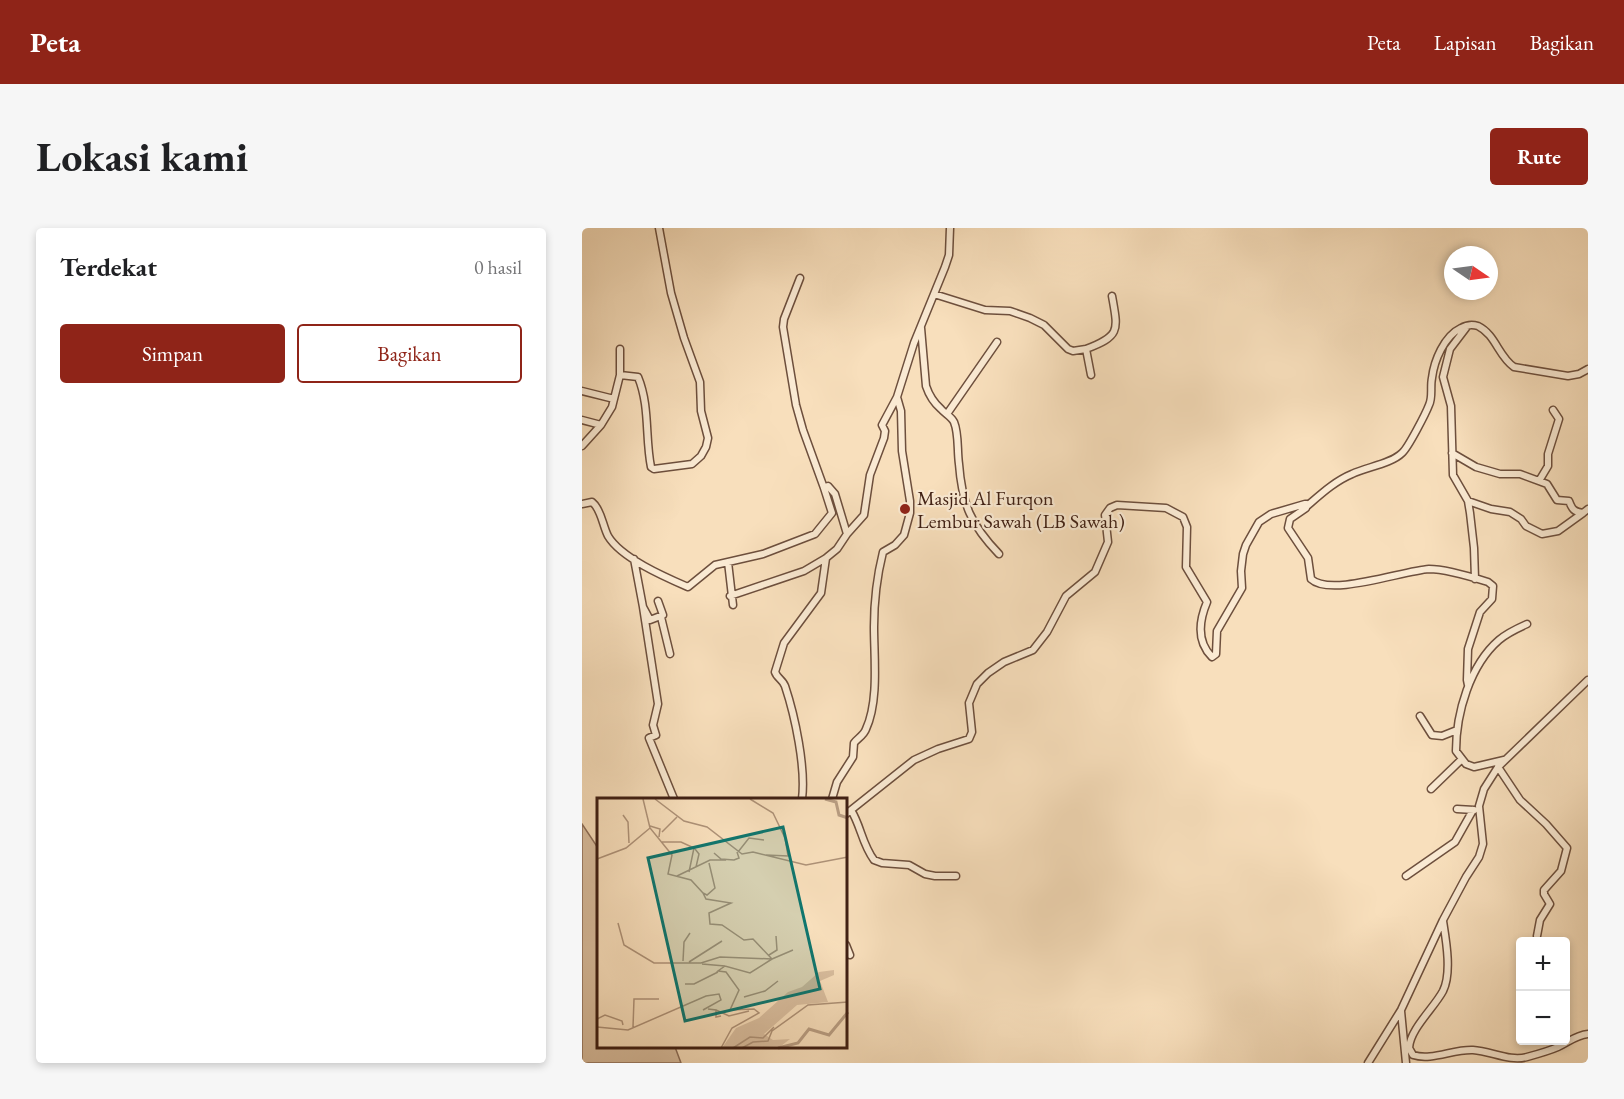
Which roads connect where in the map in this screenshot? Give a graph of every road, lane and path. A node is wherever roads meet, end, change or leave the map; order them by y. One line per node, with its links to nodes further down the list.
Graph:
1 (659, 228): 12 (street)
2 (950, 228): 4 (street)
3 (800, 278): 24 (street)
4 (934, 294): 7 (street); 10 (street)
5 (1112, 296): 10 (street)
6 (1468, 325): 11 (street); 22 (street); 27 (street)
7 (921, 328): 15 (street); 18 (street)
8 (997, 342): 18 (street)
9 (620, 349): 12 (street)
10 (1086, 349): 13 (street)
11 (1588, 369)
12 (620, 375): 16 (street)
13 (1091, 375)
14 (582, 391): 16 (street)
15 (897, 397): 29 (street); 52 (street)
16 (614, 399): 20 (street)
17 (1553, 410): 23 (street)
18 (947, 414): 30 (street)
19 (582, 420): 20 (street)
20 (601, 425): 21 (street)
21 (582, 446)
22 (1452, 453): 23 (street); 25 (street)
23 (1539, 481): 28 (street)
24 (824, 488): 29 (street); 33 (street)
25 (1468, 501): 28 (street); 34 (street)
26 (582, 504): 32 (street)
27 (1307, 506): 34 (street); 55 (street)
28 (1585, 511)
29 (847, 534): 31 (street)
30 (999, 554)
31 (826, 558): 35 (street); 51 (street)
32 (634, 559): 33 (street); 38 (street)
33 (728, 562): 35 (street)
34 (1475, 579): 43 (street)
35 (730, 596): 37 (street)
36 (658, 601): 39 (street)
37 (733, 605)
38 (643, 607): 39 (street); 50 (street)
39 (661, 616): 41 (street)
40 (1527, 624): 43 (street)
41 (670, 654)
42 (1588, 680): 47 (street)
43 (1468, 685): 45 (street)
44 (1420, 716): 45 (street)
45 (1457, 730): 46 (street)
46 (1462, 759): 47 (street); 49 (street)
47 (1507, 759): 48 (street)
48 (1498, 767): 53 (street); 59 (street)
49 (1431, 789)
50 (674, 798)
51 (802, 798)
52 (832, 798)
53 (1476, 808): 54 (street); 57 (street); 58 (street)
54 (1457, 809)
55 (849, 812): 56 (street)
56 (956, 876)
57 (1406, 876)
58 (1443, 920): 62 (street); 63 (street)
59 (1537, 936)
60 (848, 950): 61 (street)
61 (850, 955)
62 (1401, 1010): 64 (street); 65 (street)
63 (1588, 1034)
64 (1368, 1063)
65 (1406, 1063)

